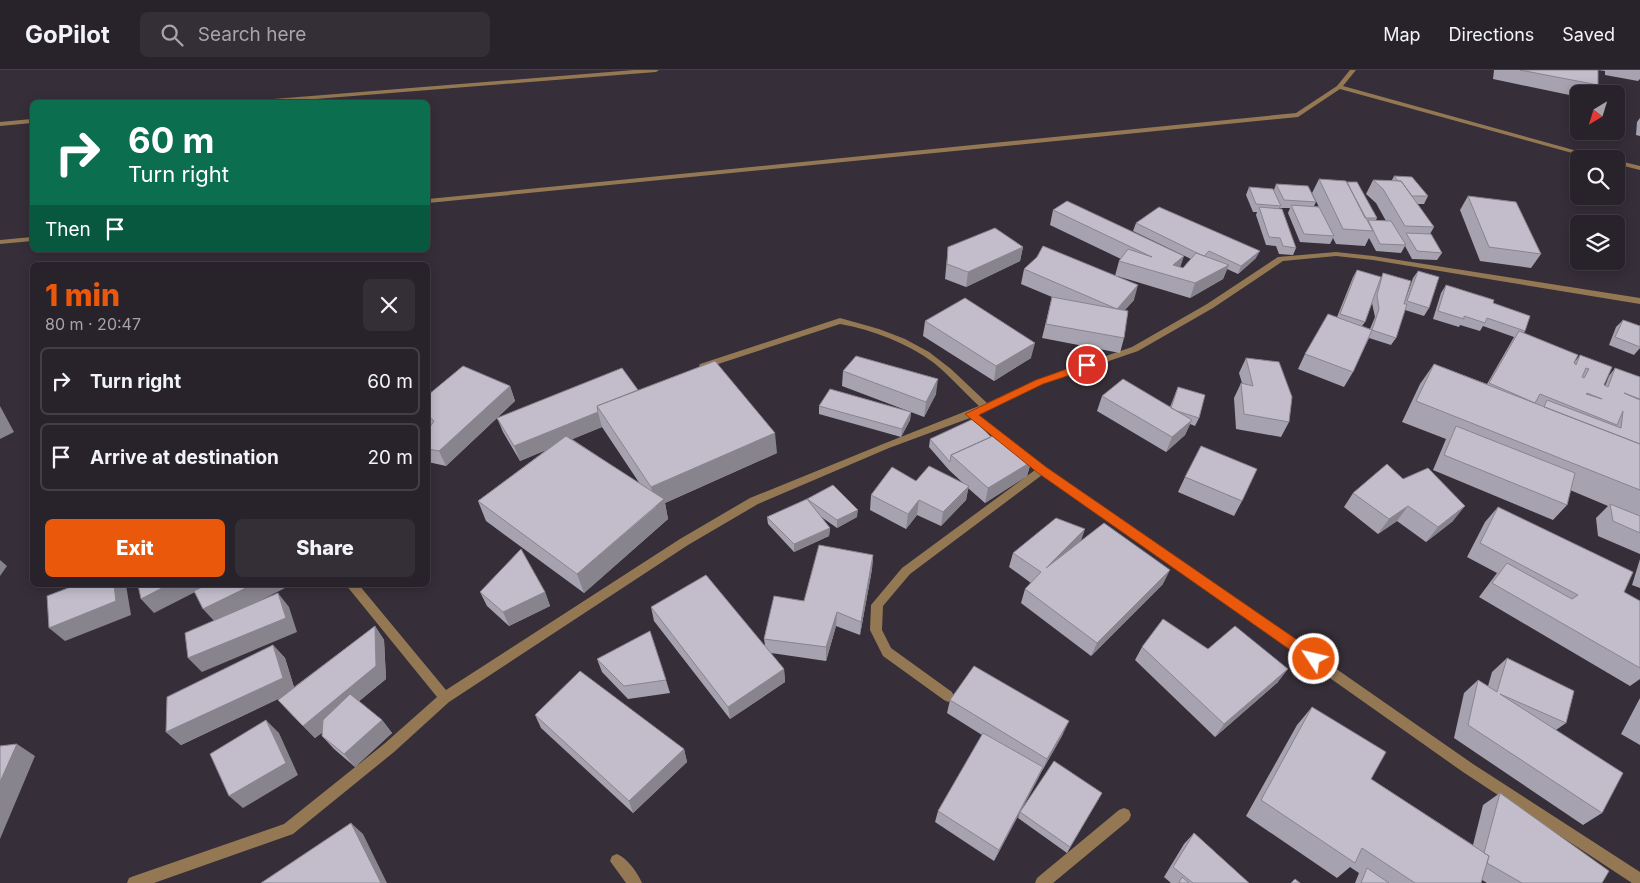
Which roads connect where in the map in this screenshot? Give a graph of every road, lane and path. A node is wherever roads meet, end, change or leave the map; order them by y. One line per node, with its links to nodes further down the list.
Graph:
1 (656, 70): 4 (street)
2 (1353, 70): 3 (street)
3 (1339, 88): 7 (street); 10 (street)
4 (333, 100)
5 (30, 121): 6 (street)
6 (0, 124)
7 (1570, 150)
8 (1625, 164): 9 (street)
9 (1640, 168)
10 (430, 201)
11 (30, 239): 12 (street)
12 (0, 242)
13 (1640, 302): 15 (street)
14 (690, 371): 15 (street)
15 (986, 407): 16 (street)
16 (971, 414): 17 (street); 20 (street)
17 (1042, 470): 19 (street); 23 (street)
18 (354, 587): 20 (street)
19 (948, 696)
20 (445, 698): 24 (street)
21 (1124, 815): 26 (street)
22 (617, 861): 25 (street)
23 (1640, 880)
24 (134, 883)
25 (635, 883)
26 (1042, 883)

